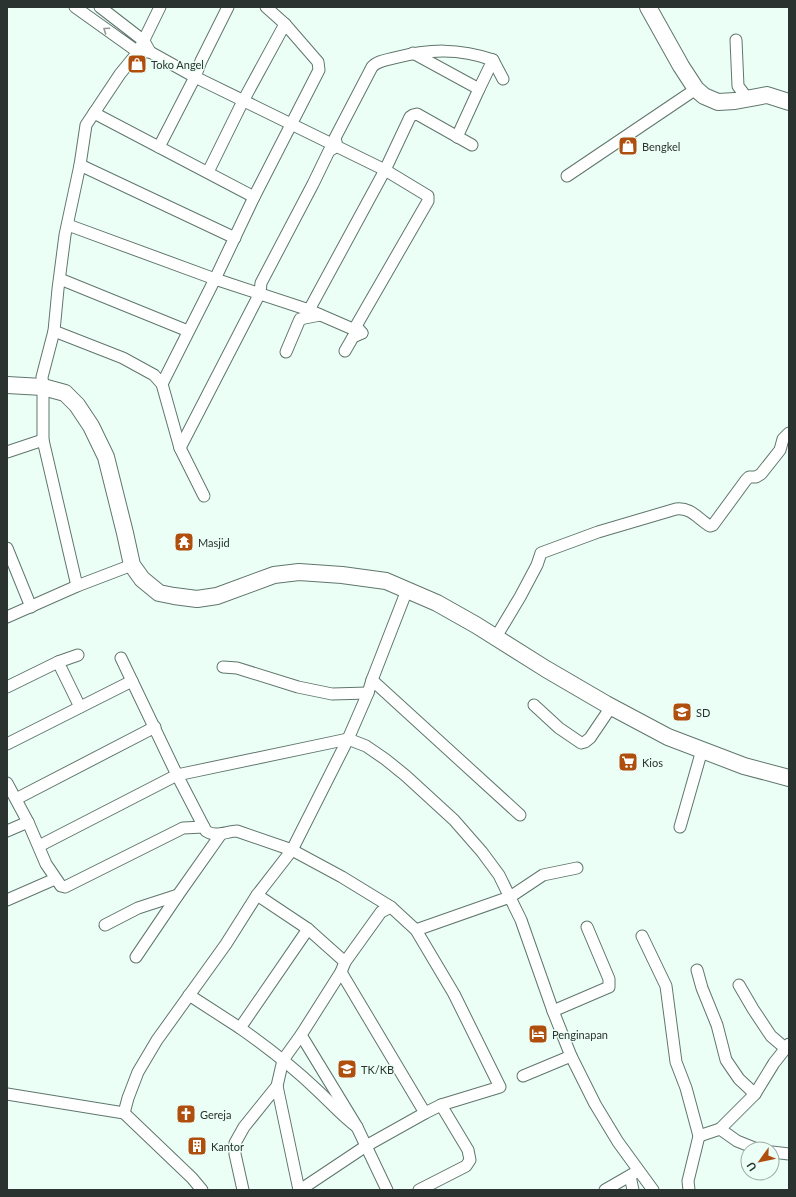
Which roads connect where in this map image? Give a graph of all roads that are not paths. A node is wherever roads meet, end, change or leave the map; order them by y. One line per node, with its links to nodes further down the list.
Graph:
1 (75, 7): 7 (street)
2 (100, 7): 10 (street)
3 (160, 7): 10 (street)
4 (228, 7): 15 (street)
5 (266, 7): 8 (street)
6 (648, 7): 18 (street)
7 (91, 12): 11 (street, one-way to 7)
8 (285, 24): 20 (street); 23 (street)
9 (736, 40): 19 (street)
10 (144, 41): 11 (street); 12 (street)
11 (138, 52): 12 (street); 22 (street)
12 (150, 52): 15 (street)
13 (413, 53): 14 (street); 17 (street); 26 (street)
14 (493, 60): 16 (street); 17 (street)
15 (195, 77): 20 (street); 27 (street)
16 (502, 79)
17 (479, 89): 24 (street)
18 (696, 89): 19 (street); 31 (street)
19 (747, 98): 21 (street)
20 (243, 101): 23 (street); 30 (street)
21 (789, 102)
22 (94, 112): 27 (street); 28 (street)
23 (292, 124): 26 (street); 32 (street)
24 (458, 137): 25 (street); 29 (street)
25 (472, 145)
26 (338, 146): 29 (street); 37 (street)
27 (159, 147): 30 (street)
28 (80, 164): 33 (street); 34 (street)
29 (385, 170): 38 (street); 42 (street)
30 (208, 172): 32 (street)
31 (567, 176)
32 (254, 197): 34 (street)
33 (68, 225): 35 (street); 36 (street)
34 (235, 238): 36 (street)
35 (60, 279): 40 (street); 41 (street)
36 (215, 279): 37 (street); 40 (street)
37 (260, 293): 38 (street); 50 (street)
38 (309, 310): 39 (street)
39 (320, 315): 42 (street); 44 (street)
40 (188, 330): 45 (street)
41 (54, 331): 45 (street); 47 (street)
42 (362, 333): 43 (street)
43 (345, 351)
44 (286, 352)
45 (162, 384): 50 (street)
46 (7, 385): 47 (street)
47 (43, 387): 49 (street); 54 (street)
48 (789, 433): 59 (street)
49 (43, 440): 51 (street); 55 (street)
50 (180, 448): 52 (street)
51 (7, 452)
52 (204, 496)
53 (7, 548): 57 (street)
54 (132, 565): 55 (street); 56 (street)
55 (77, 586): 57 (street)
56 (407, 590): 59 (street); 64 (street)
57 (31, 607): 58 (street)
58 (7, 617)
59 (496, 637): 70 (street)
60 (78, 655): 62 (street)
61 (121, 658): 65 (street)
62 (58, 662): 66 (street); 69 (street)
63 (223, 667): 67 (street)
64 (372, 680): 67 (street); 79 (street)
65 (132, 681): 69 (street); 71 (street)
66 (7, 687)
67 (368, 693): 72 (street)
68 (534, 705): 70 (street)
69 (80, 707): 73 (street)
70 (611, 707): 74 (street)
71 (155, 727): 75 (street); 78 (street)
72 (348, 739): 75 (street); 86 (street); 91 (street)
73 (7, 744)
74 (702, 750): 76 (street); 82 (street)
75 (177, 775): 81 (street); 85 (street)
76 (789, 778)
77 (7, 783): 78 (street)
78 (16, 799): 80 (street)
79 (520, 815)
80 (28, 822): 83 (street); 85 (street)
81 (204, 827): 84 (street); 88 (street)
82 (680, 827)
83 (7, 832)
84 (221, 834): 86 (street); 89 (street)
85 (39, 846): 88 (street)
86 (292, 850): 90 (street); 93 (street)
87 (577, 868): 91 (street)
88 (55, 879): 92 (street)
89 (178, 895): 94 (street); 99 (street)
90 (257, 895): 96 (street); 103 (street)
91 (510, 897): 97 (street); 104 (street)
92 (7, 900)
93 (392, 907): 97 (street); 100 (street)
94 (105, 925)
95 (586, 926): 104 (street)
96 (308, 929): 100 (street); 105 (street)
97 (416, 930): 114 (street)
98 (642, 936): 119 (street)
99 (136, 957)
100 (343, 967): 106 (street); 116 (street)
101 (697, 970): 113 (street)
102 (739, 985): 107 (street)
103 (189, 995): 105 (street); 115 (street)
104 (553, 1011): 108 (street)
105 (240, 1028): 109 (street)
106 (302, 1035): 109 (street); 117 (street)
107 (787, 1046): 113 (street)
108 (571, 1056): 110 (street); 122 (street)
109 (283, 1060): 111 (street); 117 (street)
110 (523, 1076)
111 (277, 1086): 124 (street); 125 (street)
112 (7, 1094): 115 (street)
113 (755, 1094): 118 (street)
114 (442, 1105): 116 (street); 127 (street)
115 (124, 1113): 123 (street)
116 (425, 1113): 121 (street)
117 (357, 1127): 121 (street)
118 (720, 1128): 119 (street); 120 (street)
119 (699, 1136): 131 (street)
120 (740, 1142)
121 (366, 1146): 125 (street); 126 (street)
122 (634, 1173): 128 (street); 129 (street); 130 (street)
123 (202, 1190)
124 (243, 1190)
125 (300, 1190)
126 (387, 1190)
127 (419, 1190)
128 (605, 1190)
129 (632, 1190)
130 (653, 1190)
131 (689, 1190)

